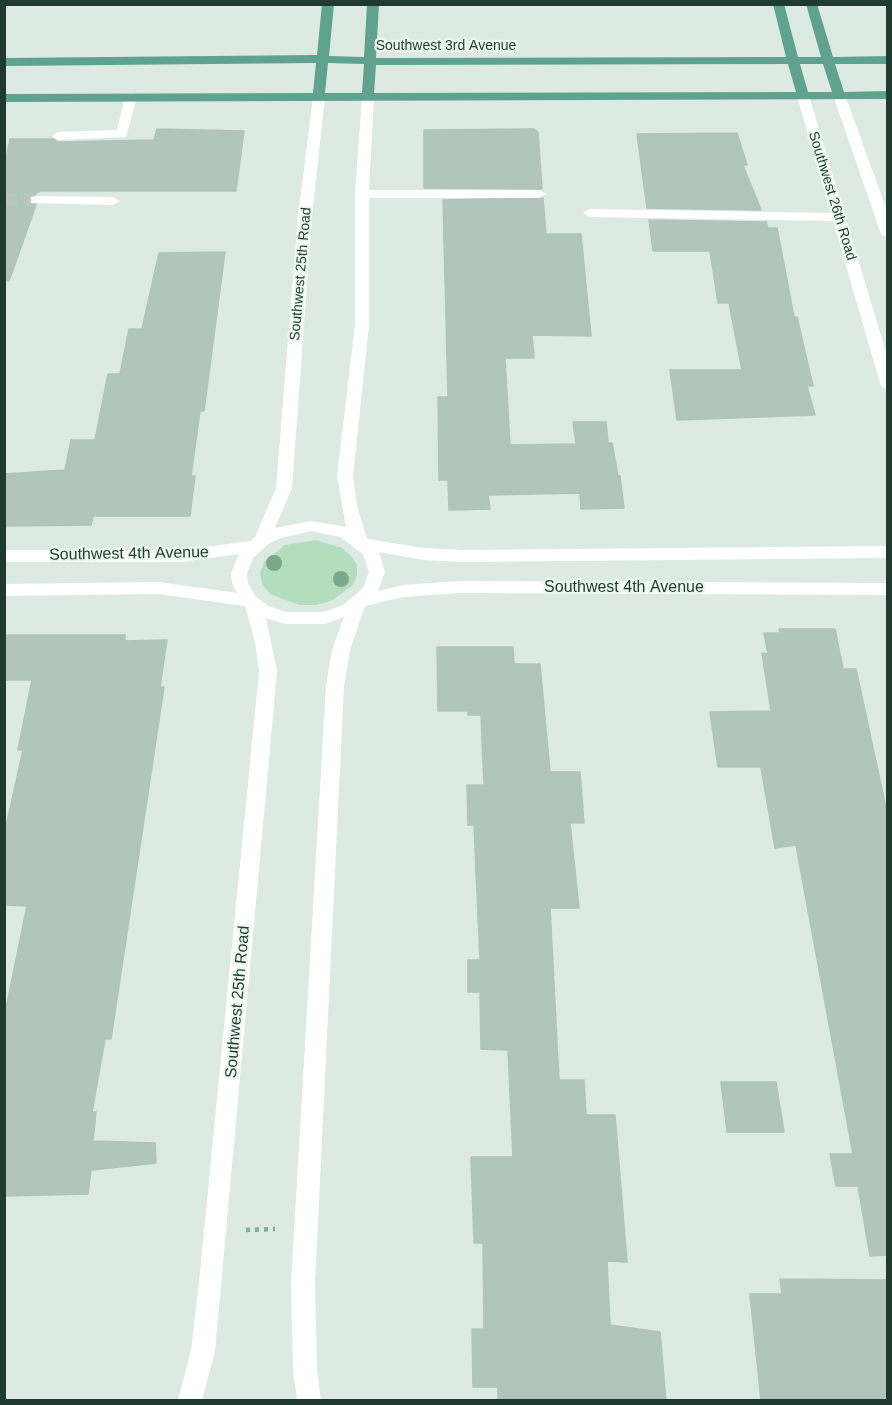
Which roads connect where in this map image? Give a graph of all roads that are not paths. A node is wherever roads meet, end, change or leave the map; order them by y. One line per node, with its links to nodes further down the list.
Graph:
1 (328, 4): 5 (main road, Southwest 25th Road)
2 (374, 4): 9 (main road)
3 (778, 4): 6 (main road, Southwest 26th Road)
4 (811, 4): 7 (main road)
5 (322, 60): 9 (main road, Southwest 3rd Avenue); 10 (main road, Southwest 3rd Avenue); 14 (main road, Southwest 25th Road)
6 (794, 60): 7 (main road, Southwest 3rd Avenue); 9 (main road, Southwest 3rd Avenue); 13 (main road, Southwest 26th Road)
7 (830, 60): 8 (main road, Southwest 3rd Avenue); 11 (main road)
8 (888, 60)
9 (370, 61): 15 (main road)
10 (4, 62)
11 (839, 95): 12 (main road); 13 (main road); 20 (street)
12 (888, 95)
13 (803, 96): 15 (main road); 26 (street, Southwest 26th Road)
14 (319, 97): 15 (main road); 17 (main road); 31 (street, Southwest 25th Road)
15 (368, 97): 21 (street)
16 (4, 98): 17 (main road)
17 (130, 98): 18 (street)
18 (58, 136)
19 (888, 183): 20 (street)
20 (870, 184): 27 (street)
21 (363, 194): 22 (street); 30 (street)
22 (539, 194)
23 (36, 200): 24 (street)
24 (113, 201)
25 (590, 213): 26 (street)
26 (838, 217): 29 (street, Southwest 26th Road)
27 (885, 220): 28 (street)
28 (888, 234)
29 (888, 386)
30 (361, 542): 31 (street); 32 (street, Southwest 4th Avenue); 37 (street)
31 (258, 543): 33 (street, Southwest 4th Avenue); 36 (street)
32 (888, 552)
33 (4, 556)
34 (888, 589): 37 (street, Southwest 4th Avenue)
35 (4, 590): 36 (street, Southwest 4th Avenue)
36 (252, 602): 37 (street); 38 (street, Southwest 25th Road)
37 (360, 602): 39 (street)
38 (190, 1401)
39 (309, 1401)

